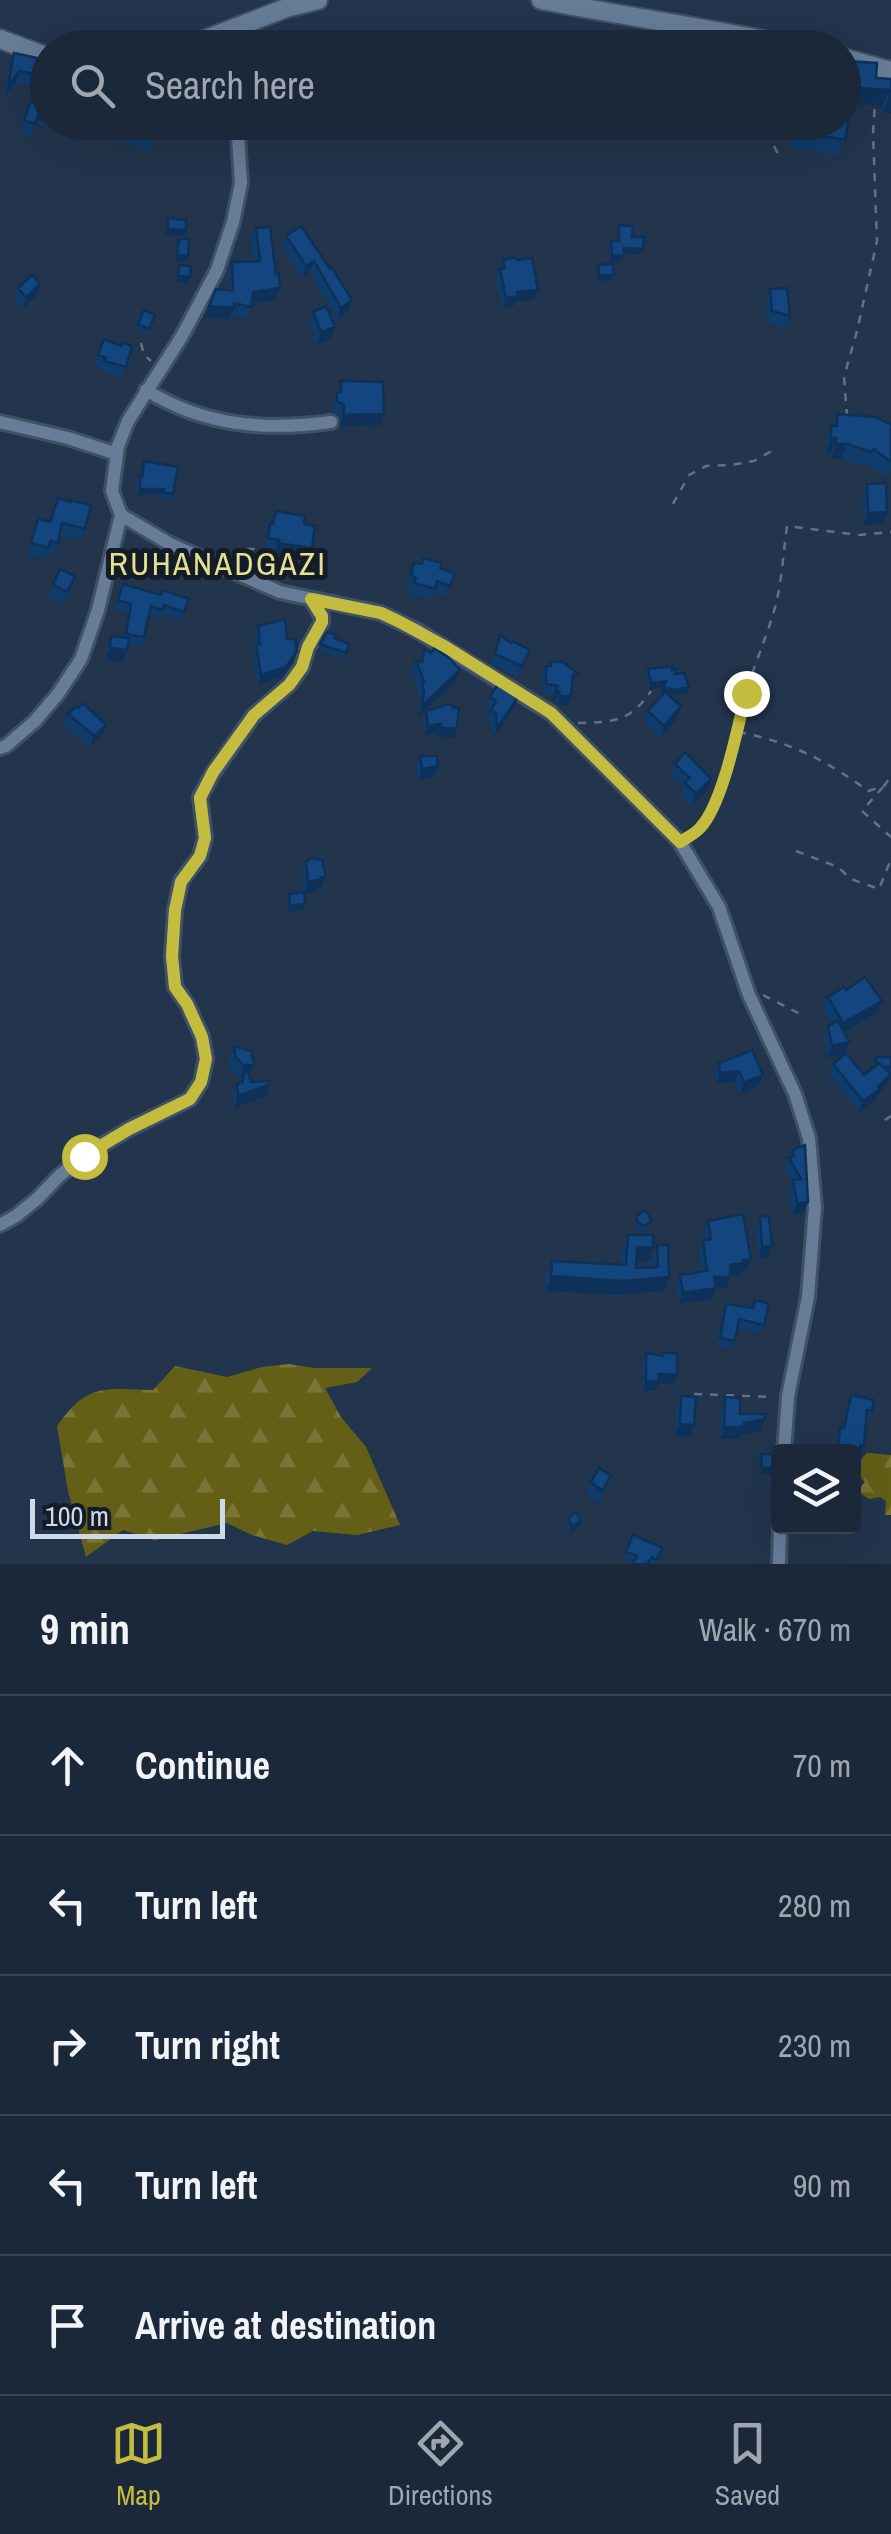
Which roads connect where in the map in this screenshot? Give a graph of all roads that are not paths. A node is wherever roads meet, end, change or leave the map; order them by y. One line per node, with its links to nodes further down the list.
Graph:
1 (318, 0): 3 (street)
2 (541, 0): 4 (street)
3 (241, 30)
4 (711, 30)
5 (0, 39): 6 (street)
6 (30, 50)
7 (861, 63): 8 (street)
8 (891, 71)
9 (238, 140): 10 (street)
10 (146, 390): 12 (street); 13 (street)
11 (0, 422): 13 (street)
12 (332, 422)
13 (117, 454): 14 (street)
14 (121, 515): 15 (street); 16 (street)
15 (311, 599): 17 (street); 18 (street)
16 (0, 748)
17 (0, 1225)
18 (785, 1444)
19 (780, 1534): 20 (street)
20 (779, 1564)

